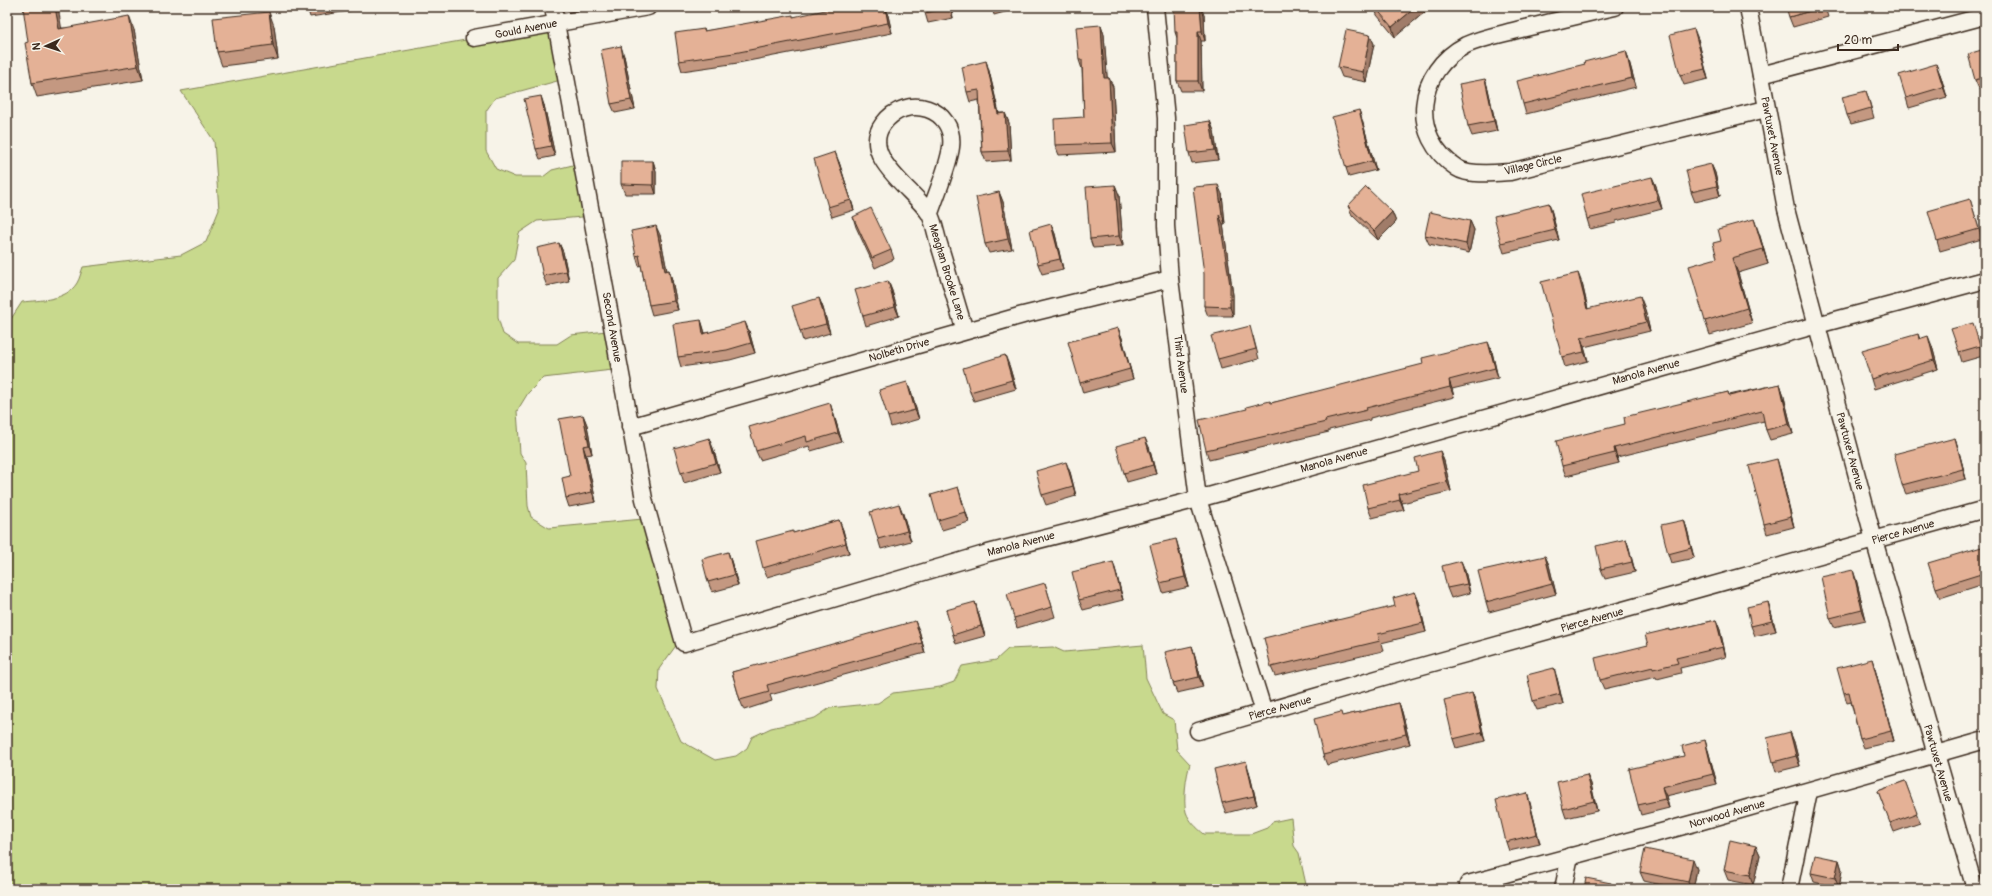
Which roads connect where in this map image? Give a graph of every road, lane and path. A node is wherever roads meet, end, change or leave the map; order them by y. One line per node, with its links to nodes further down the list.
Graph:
1 (553, 7): 7 (street, Second Avenue)
2 (648, 7): 7 (street, Gould Avenue)
3 (1155, 7): 12 (street, Third Avenue)
4 (1615, 7): 10 (street, Village Circle)
5 (1748, 7): 9 (street, Pawtuxet Avenue)
6 (1985, 16): 9 (street)
7 (556, 23): 8 (street, Gould Avenue); 16 (street, Second Avenue)
8 (474, 38)
9 (1760, 75): 10 (street, Pawtuxet Avenue)
10 (1766, 109): 14 (street, Pawtuxet Avenue)
11 (930, 214): 11 (street, Meaghan Brooke Lane); 15 (street, Meaghan Brooke Lane)
12 (1170, 279): 15 (street, Nolbeth Drive); 17 (street, Third Avenue)
13 (1985, 280): 14 (street, Manola Avenue)
14 (1816, 325): 17 (street, Manola Avenue); 19 (street, Pawtuxet Avenue)
15 (965, 331): 16 (street, Nolbeth Drive)
16 (630, 427): 20 (street, Second Avenue)
17 (1198, 499): 20 (street, Manola Avenue); 21 (street, Third Avenue)
18 (1985, 509): 19 (street, Pierce Avenue)
19 (1874, 540): 21 (street, Pierce Avenue); 24 (street, Pawtuxet Avenue)
20 (684, 643)
21 (1264, 712): 22 (street, Pierce Avenue)
22 (1198, 731)
23 (1985, 740): 24 (street, Norwood Avenue)
24 (1935, 754): 25 (street, Norwood Avenue); 30 (street, Pawtuxet Avenue)
25 (1809, 791): 26 (street, Norwood Avenue); 29 (street)
26 (1570, 856): 27 (street, Norwood Avenue); 28 (street)
27 (1468, 884)
28 (1563, 889)
29 (1789, 889)
30 (1975, 889)

